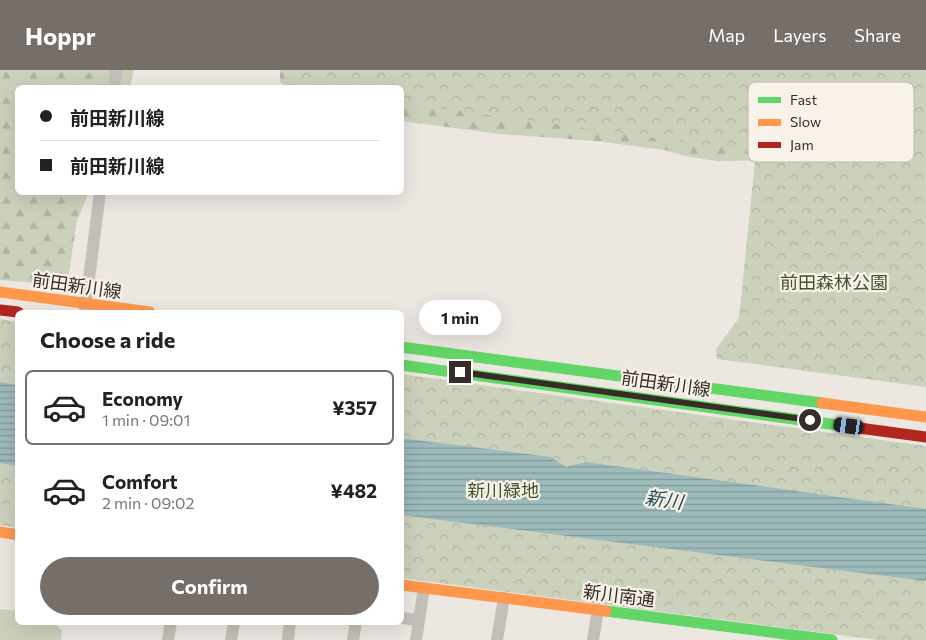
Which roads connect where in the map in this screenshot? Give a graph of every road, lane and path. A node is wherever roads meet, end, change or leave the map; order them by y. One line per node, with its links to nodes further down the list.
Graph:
1 (116, 70): 2 (street)
2 (114, 85)
3 (100, 195): 5 (street)
4 (0, 292): 5 (main road, 前田新川線)
5 (85, 308): 7 (main road, 前田新川線)
6 (0, 310): 8 (main road)
7 (118, 310)
8 (15, 312)
9 (404, 347): 11 (main road, 前田新川線)
10 (404, 364): 12 (main road, 前田新川線)
11 (926, 417)
12 (926, 437)
13 (0, 532): 14 (main road)
14 (15, 534)
15 (404, 585): 16 (main road, 新川南通)
16 (424, 588): 17 (main road, 新川南通); 20 (street)
17 (504, 598): 18 (main road, 新川南通); 30 (street)
18 (598, 610): 31 (street); 32 (main road, 新川南通)
19 (404, 618): 20 (street)
20 (419, 620): 29 (street)
21 (170, 625): 25 (street)
22 (234, 625): 26 (street)
23 (290, 625): 27 (street)
24 (356, 625): 28 (street)
25 (168, 640)
26 (231, 640)
27 (288, 640)
28 (353, 640)
29 (416, 640)
30 (497, 640)
31 (593, 640)
32 (832, 640)

